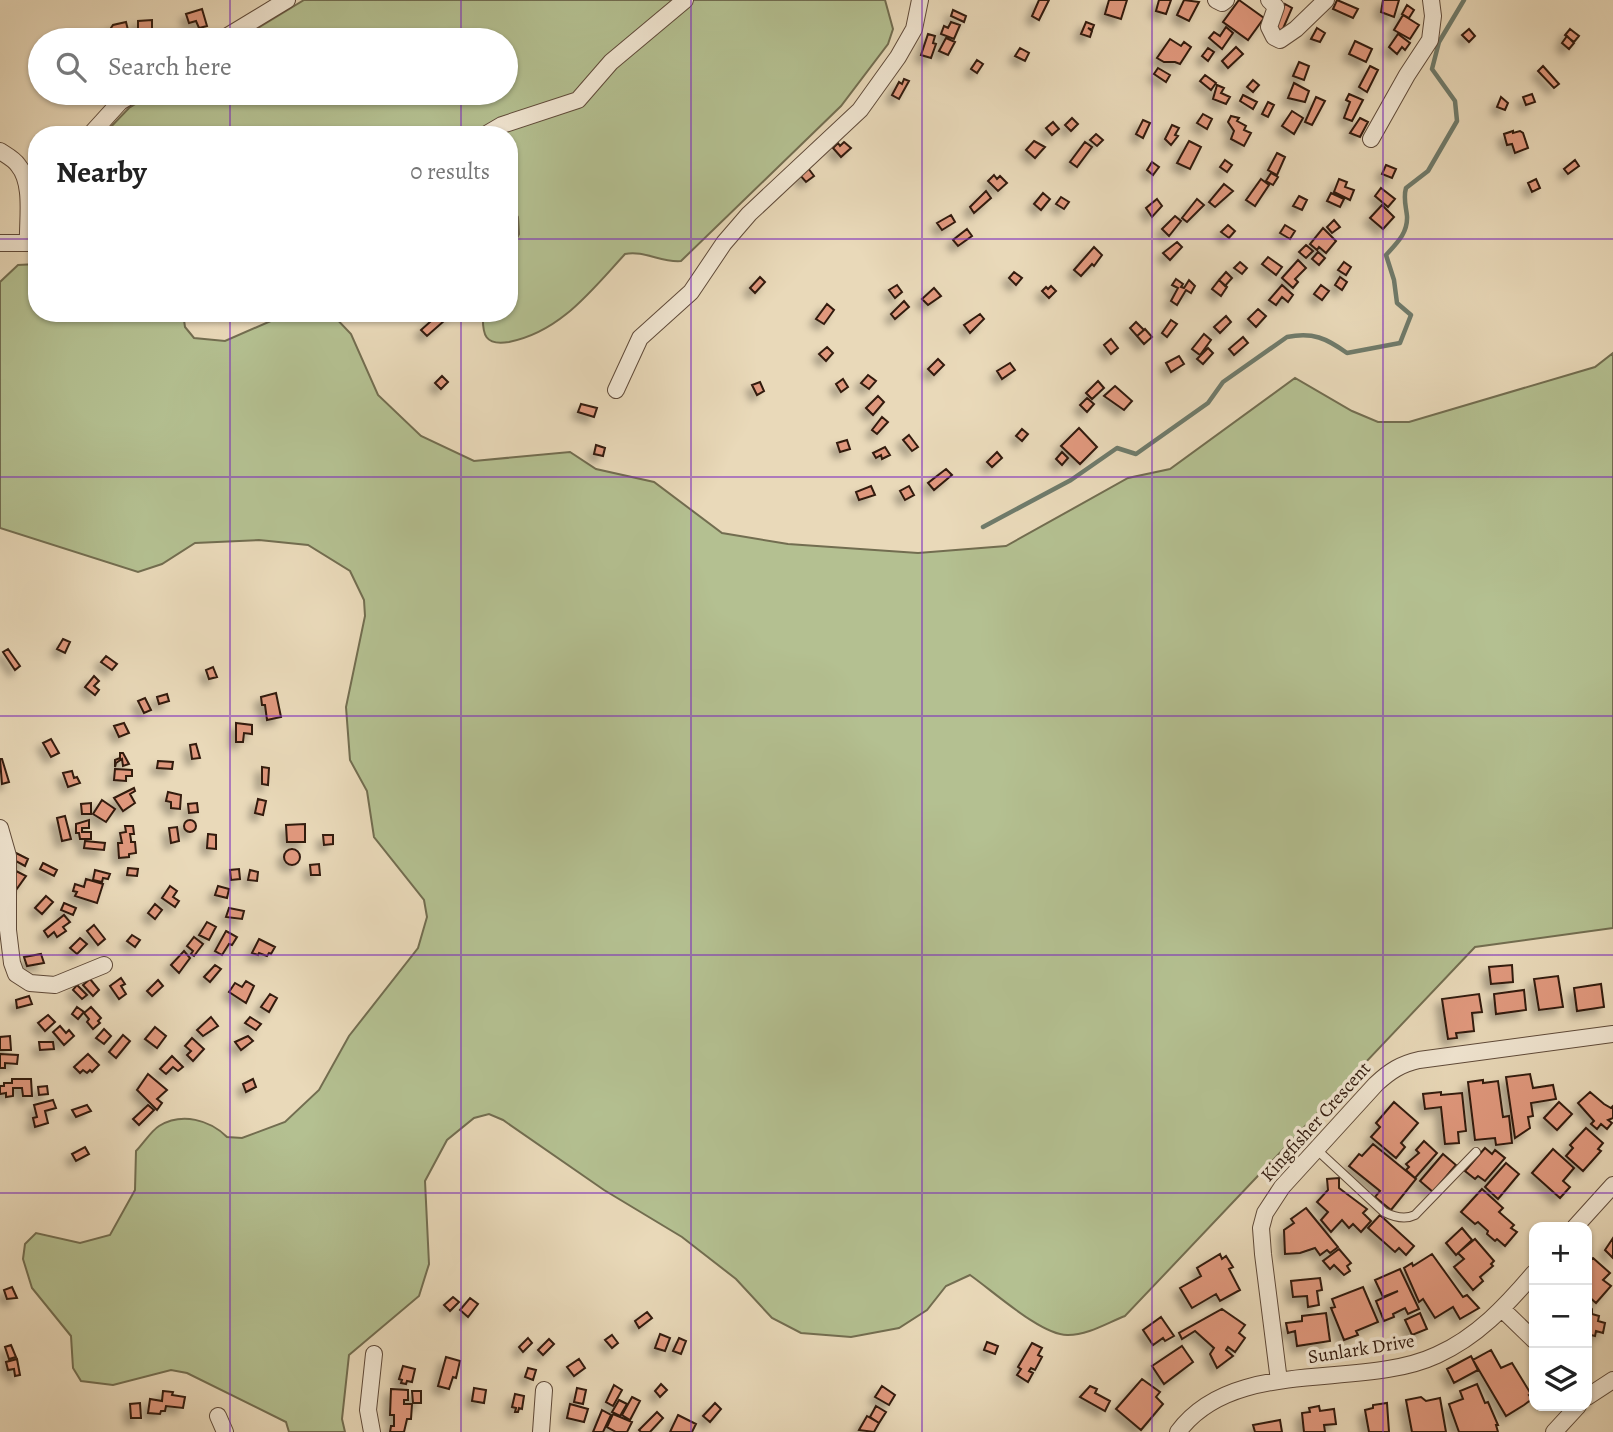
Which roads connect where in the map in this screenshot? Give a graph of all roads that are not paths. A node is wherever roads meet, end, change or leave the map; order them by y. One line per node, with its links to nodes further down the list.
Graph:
1 (287, 0): 9 (street)
2 (685, 0): 12 (street)
3 (920, 0): 18 (street)
4 (1216, 0): 5 (street)
5 (1226, 0)
6 (1269, 0): 7 (street)
7 (1326, 0)
8 (1431, 0): 13 (street)
9 (241, 28)
10 (117, 105): 11 (street)
11 (98, 126)
12 (500, 126)
13 (1371, 139)
14 (0, 151): 15 (street)
15 (28, 172)
16 (0, 243): 17 (street)
17 (28, 243)
18 (616, 390)
19 (0, 828): 20 (street)
20 (104, 965)
21 (1613, 1034): 22 (street, Kingfisher Crescent)
22 (1316, 1149): 23 (lane); 31 (street, Kingfisher Crescent)
23 (1476, 1152)
24 (1613, 1185): 25 (street)
25 (1580, 1222)
26 (1529, 1279): 27 (street, Sunlark Drive)
27 (1502, 1310): 28 (street); 31 (street, Sunlark Drive)
28 (1529, 1335)
29 (374, 1354): 38 (street)
30 (1613, 1380): 33 (street)
31 (1279, 1381): 39 (street, Sunlark Drive)
32 (544, 1391): 36 (street)
33 (1592, 1392)
34 (1573, 1411): 40 (street)
35 (218, 1416): 37 (street)
36 (544, 1431)
37 (225, 1432)
38 (372, 1432)
39 (1178, 1432)
40 (1554, 1432)

